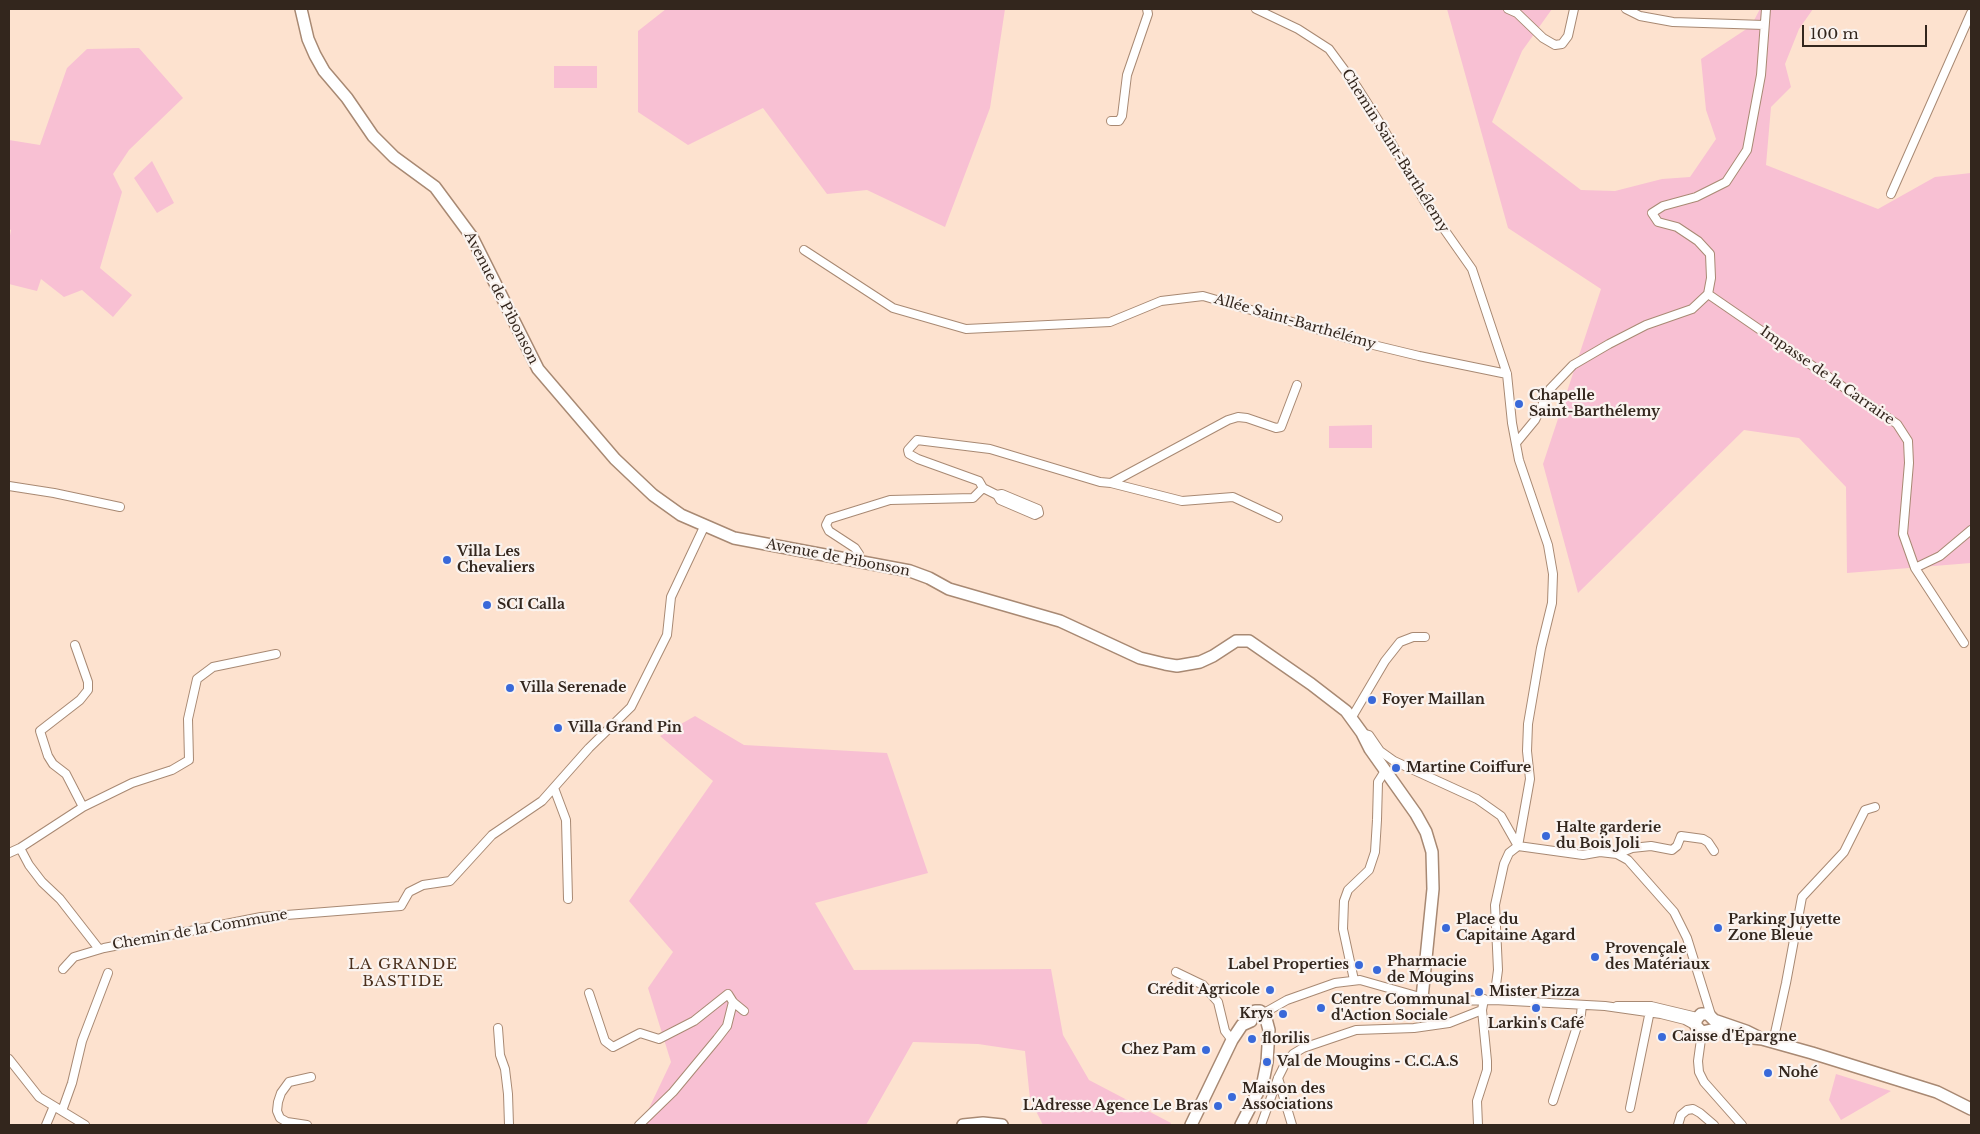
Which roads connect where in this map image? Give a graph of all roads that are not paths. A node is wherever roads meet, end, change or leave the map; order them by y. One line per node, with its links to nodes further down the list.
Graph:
1 (301, 9): 23 (street, Avenue de Pibonson)
2 (1147, 9): 10 (street)
3 (1256, 9): 14 (street, Chemin Saint-Barthélemy)
4 (1508, 9): 5 (street)
5 (1574, 9)
6 (1626, 9): 9 (street)
7 (1766, 9): 9 (street)
8 (1971, 13): 11 (street)
9 (1764, 25): 13 (street)
10 (1111, 121)
11 (1891, 194)
12 (804, 250): 14 (street, Allée Saint-Barthélémy)
13 (1708, 294): 16 (street); 26 (street, Impasse de la Carraire)
14 (1507, 374): 16 (street, Chemin Saint-Barthélemy)
15 (1297, 385): 17 (street)
16 (1516, 443): 37 (street, Chemin Saint-Barthélemy)
17 (1112, 483): 19 (street); 22 (street)
18 (9, 486): 21 (street)
19 (984, 488): 20 (street); 25 (street)
20 (997, 495): 20 (street)
21 (120, 508)
22 (1278, 518)
23 (704, 526): 25 (street, Avenue de Pibonson); 34 (street, Chemin de la Commune)
24 (1971, 530): 26 (street)
25 (860, 562): 31 (street, Avenue de Pibonson)
26 (1915, 568): 28 (street, Impasse de la Carraire)
27 (1425, 637): 31 (street)
28 (1964, 643)
29 (75, 645): 35 (street)
30 (276, 654): 35 (street)
31 (1352, 718): 32 (street, Avenue de Pibonson)
32 (1362, 733): 33 (street, Avenue de Pibonson); 37 (street)
33 (1385, 771): 47 (street); 49 (street, Avenue de Pibonson)
34 (554, 788): 42 (street); 43 (street, Chemin de la Commune)
35 (83, 807): 38 (street)
36 (1875, 807): 61 (street)
37 (1518, 846): 41 (street); 51 (street, Chemin Saint-Barthélemy)
38 (20, 848): 40 (street); 43 (street)
39 (1714, 851): 41 (street)
40 (9, 852)
41 (1617, 854): 58 (street)
42 (568, 898)
43 (99, 949): 44 (street, Chemin de la Commune)
44 (63, 969)
45 (1176, 972): 60 (street)
46 (108, 973): 67 (street)
47 (1354, 980): 49 (street); 57 (street)
48 (589, 993): 52 (street)
49 (1422, 998): 50 (street)
50 (1484, 999): 51 (street); 54 (street)
51 (1494, 1000): 53 (street)
52 (733, 1002): 56 (street); 73 (street)
53 (1582, 1005): 55 (street); 65 (street)
54 (1482, 1010): 64 (street); 80 (street)
55 (1650, 1010): 58 (street); 66 (street)
56 (744, 1011)
57 (1260, 1020): 60 (street); 77 (street)
58 (1705, 1022): 61 (street); 83 (street)
59 (498, 1028): 72 (street)
60 (1232, 1040): 76 (street)
61 (1767, 1041): 68 (street)
62 (9, 1059): 67 (street)
63 (311, 1077): 71 (street)
64 (1278, 1078): 78 (street); 79 (street)
65 (1553, 1101)
66 (1630, 1108)
67 (58, 1109): 69 (street); 70 (street)
68 (1971, 1109)
69 (46, 1125)
70 (85, 1125)
71 (307, 1125)
72 (509, 1125)
73 (639, 1125)
74 (963, 1125): 75 (street)
75 (1002, 1125)
76 (1191, 1125)
77 (1241, 1125)
78 (1261, 1125)
79 (1292, 1125)
80 (1478, 1125)
81 (1678, 1125): 82 (street)
82 (1714, 1125)
83 (1742, 1125)

